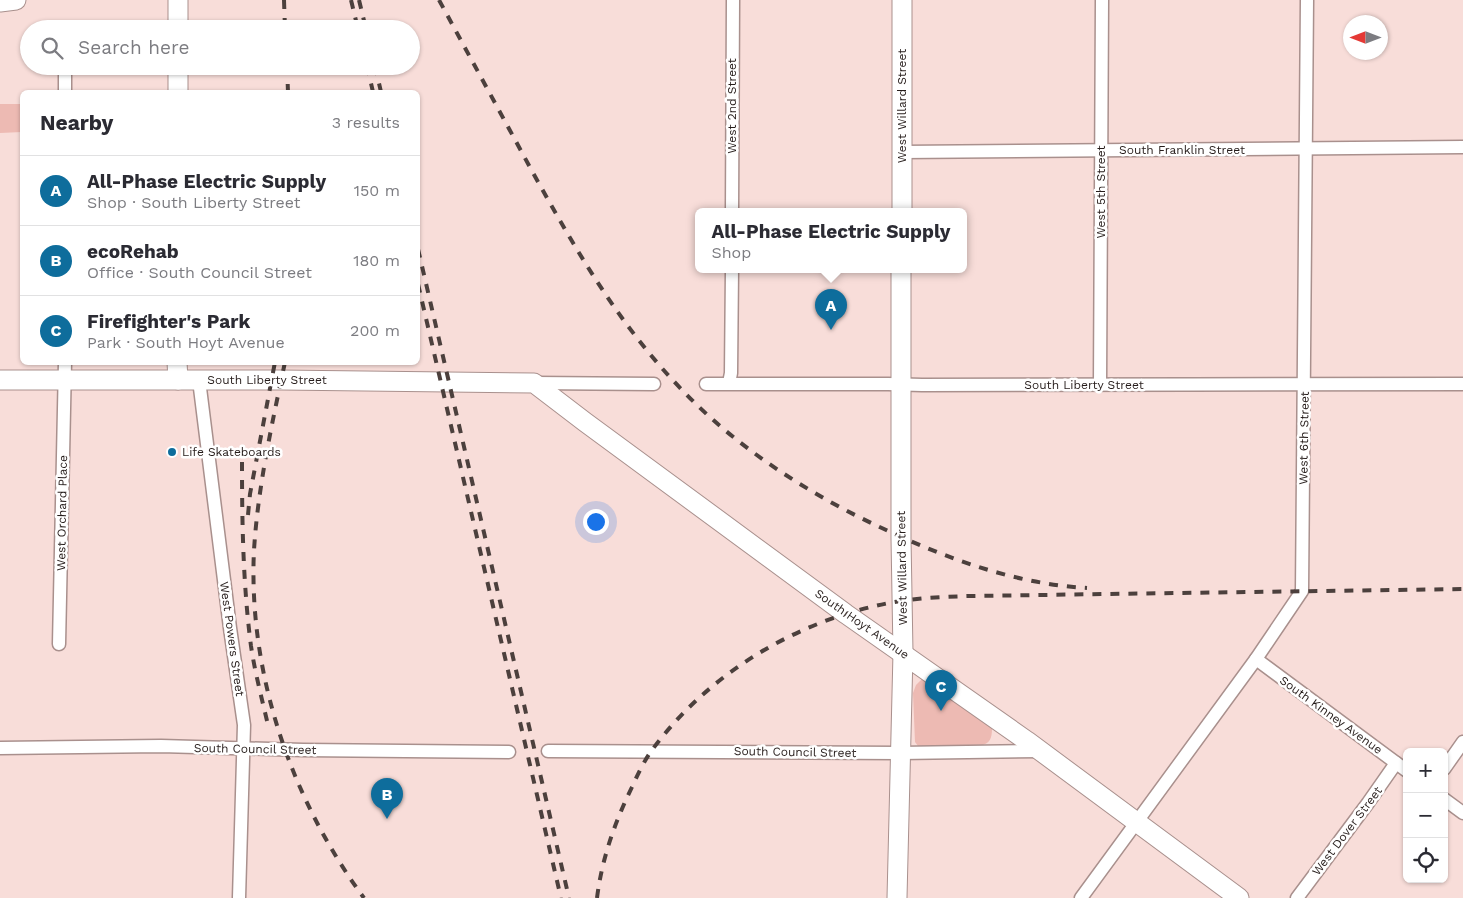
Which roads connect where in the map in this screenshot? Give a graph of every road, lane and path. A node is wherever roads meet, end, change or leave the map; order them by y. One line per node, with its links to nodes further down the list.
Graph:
1 (16, 0): 7 (main road)
2 (178, 0): 8 (main road)
3 (733, 0): 17 (street, West 2nd Street)
4 (902, 0): 16 (main road, West Willard Street)
5 (1102, 0): 15 (street, West 5th Street)
6 (1307, 0): 14 (street, West 6th Street)
7 (0, 2)
8 (178, 20)
9 (65, 75): 11 (street)
10 (178, 75): 12 (main road)
11 (65, 90)
12 (178, 90)
13 (1463, 147): 14 (street, South Franklin Street)
14 (1306, 149): 15 (street, South Franklin Street); 27 (street, West 6th Street)
15 (1101, 150): 16 (street, South Franklin Street); 32 (street, West 5th Street)
16 (902, 152): 18 (main road, West Willard Street)
17 (732, 208)
18 (902, 208)
19 (732, 273): 26 (street)
20 (901, 273): 30 (main road, West Willard Street)
21 (177, 371): 22 (main road, South Liberty Street); 24 (main road, South Liberty Street)
22 (65, 372): 23 (main road, South Liberty Street); 33 (street, West Orchard Place)
23 (0, 380)
24 (199, 380): 25 (main road, South Liberty Street); 38 (street, West Powers Street)
25 (534, 383): 28 (street); 34 (main road, South Hoyt Avenue)
26 (729, 383): 29 (street, South Liberty Street); 30 (street, South Liberty Street)
27 (1305, 383): 31 (street, South Liberty Street); 32 (street, South Liberty Street); 35 (street, West 6th Street)
28 (654, 384)
29 (706, 384)
30 (901, 384): 32 (street, South Liberty Street); 34 (main road, West Willard Street)
31 (1463, 384)
32 (1100, 385)
33 (59, 644)
34 (903, 653): 40 (main road, South Hoyt Avenue); 42 (main road, West Willard Street)
35 (1256, 659): 43 (street, South Kinney Avenue); 48 (street, West 6th Street)
36 (1463, 742): 44 (street)
37 (0, 748): 38 (street, South Council Street)
38 (243, 749): 41 (street, South Council Street); 49 (street, West Powers Street)
39 (548, 750): 42 (street, South Council Street)
40 (1041, 751): 42 (street, South Council Street); 48 (main road, South Hoyt Avenue)
41 (509, 752)
42 (900, 753): 50 (main road, West Willard Street)
43 (1396, 763): 45 (street, South Kinney Avenue); 53 (street, West Dover Street)
44 (1448, 763)
45 (1403, 768)
46 (1448, 802): 47 (street)
47 (1463, 813)
48 (1136, 822): 51 (street); 52 (main road, South Hoyt Avenue)
49 (239, 898)
50 (897, 898)
51 (1081, 898)
52 (1239, 898)
53 (1297, 898)

